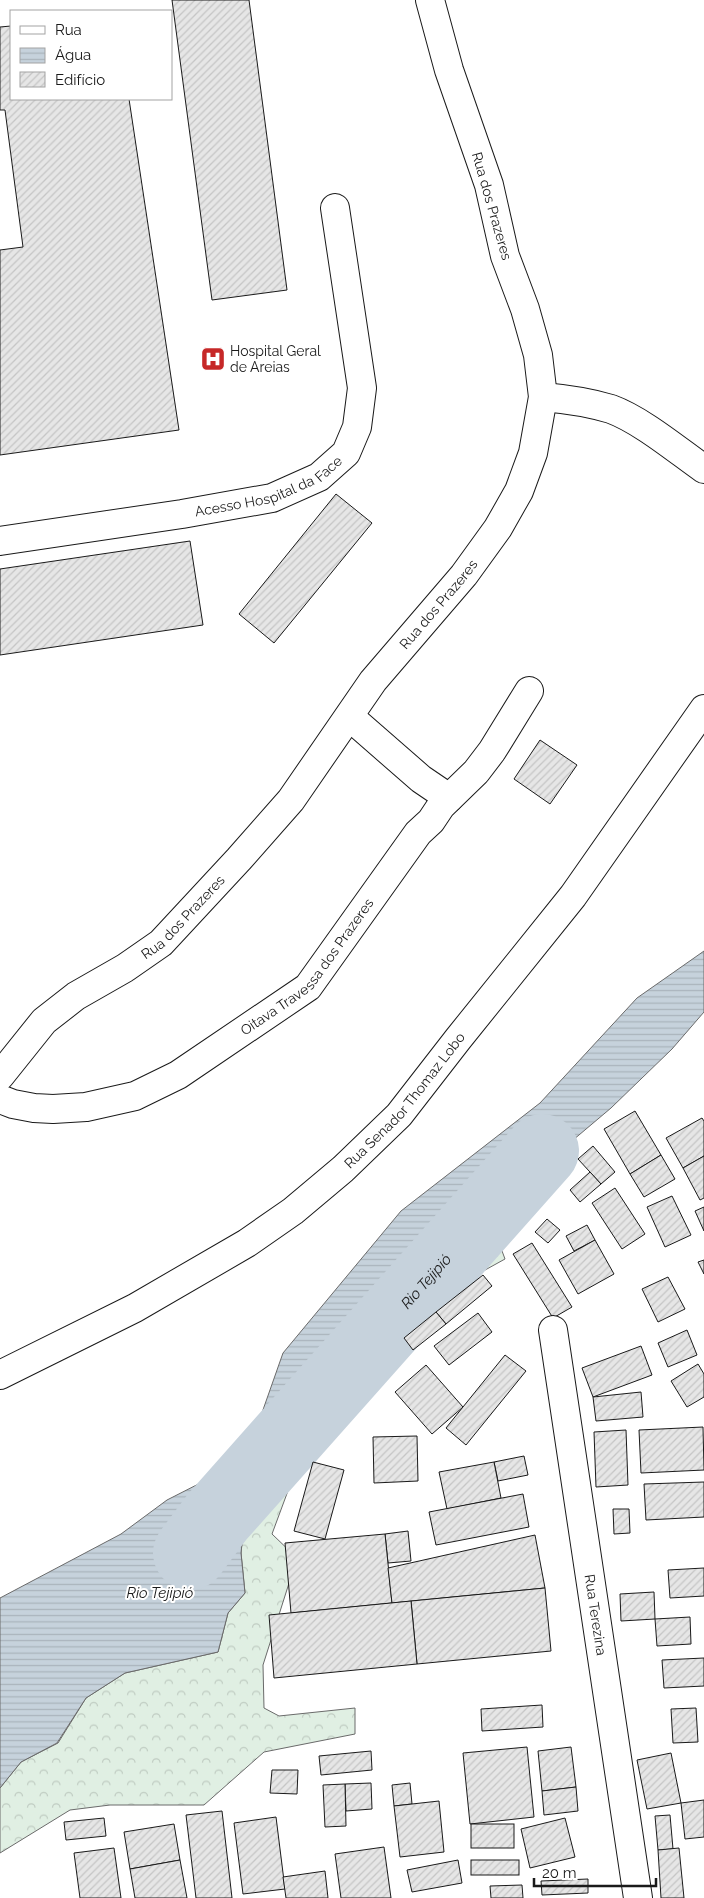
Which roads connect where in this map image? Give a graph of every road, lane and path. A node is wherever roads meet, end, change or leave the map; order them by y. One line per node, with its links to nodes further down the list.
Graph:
1 (430, 0): 3 (street, Rua dos Prazeres)
2 (335, 208): 5 (street, Acesso Hospital da Face)
3 (543, 397): 4 (street); 8 (street, Rua dos Prazeres)
4 (704, 469)
5 (0, 541)
6 (529, 692): 9 (street, Oitava Travessa dos Prazeres)
7 (704, 709): 13 (street, Rua Senador Thomaz Lobo)
8 (350, 717): 9 (street); 10 (street, Rua dos Prazeres)
9 (449, 798): 11 (street, Oitava Travessa dos Prazeres)
10 (0, 1076)
11 (0, 1099)
12 (553, 1330): 14 (street, Rua Terezina)
13 (0, 1375)
14 (634, 1897)

